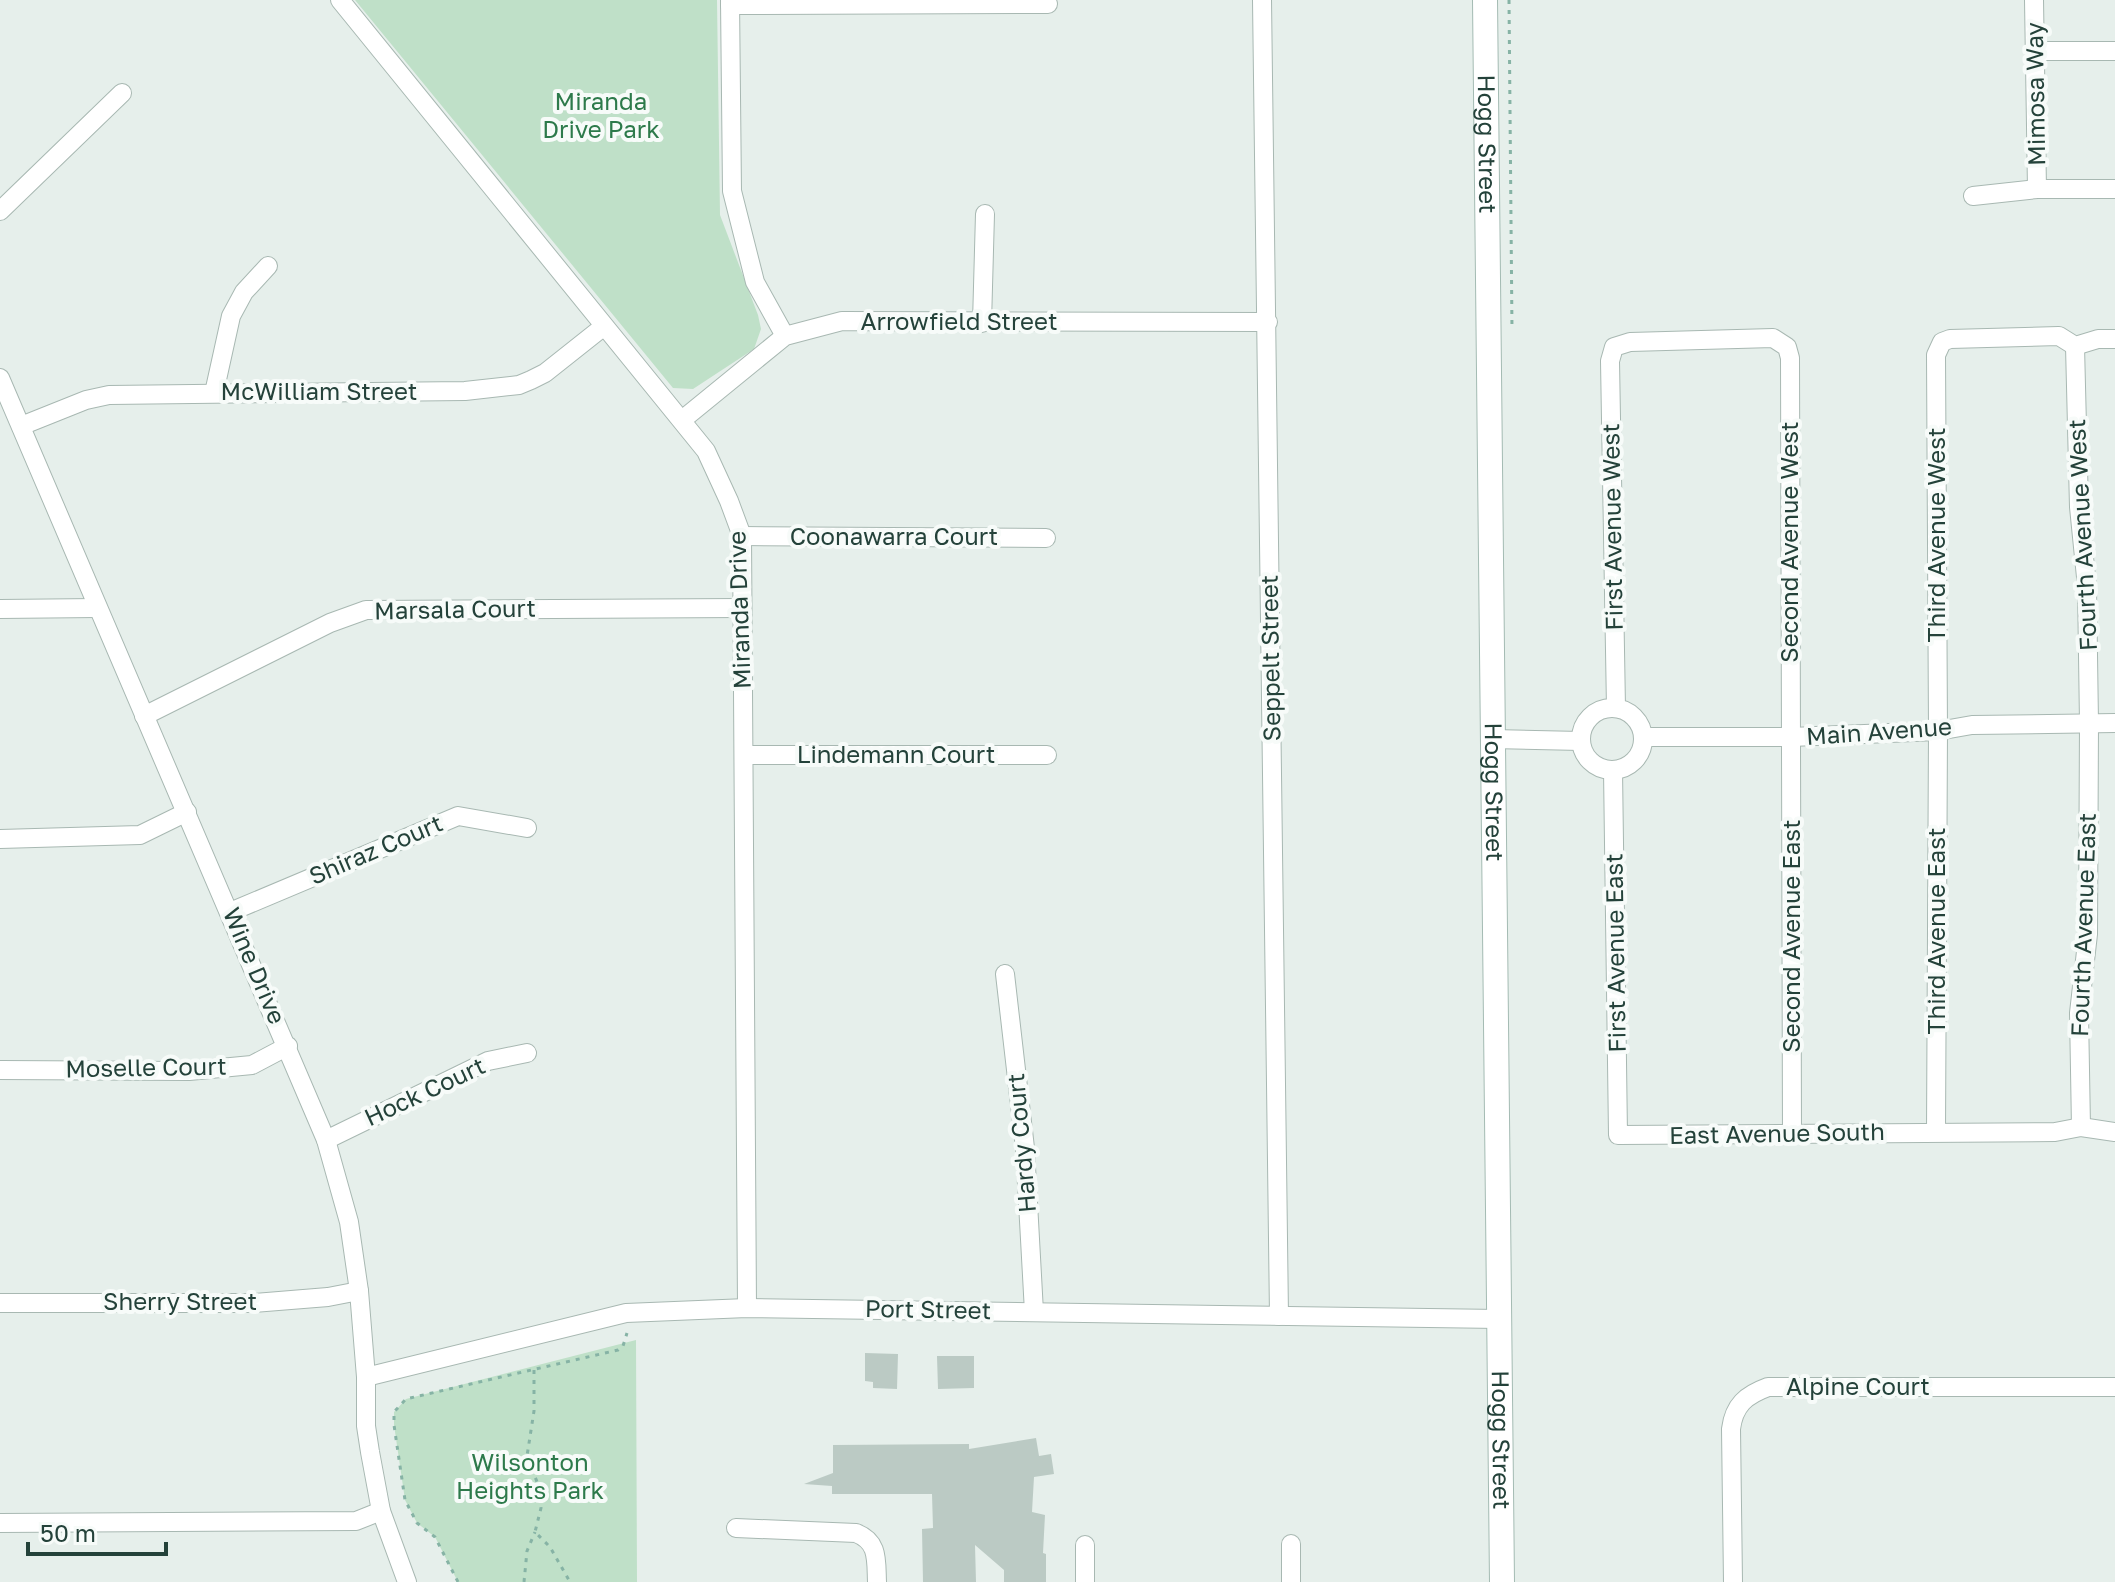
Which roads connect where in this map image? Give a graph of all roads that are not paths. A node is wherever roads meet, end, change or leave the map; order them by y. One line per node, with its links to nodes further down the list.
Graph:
1 (340, 0): 18 (street, Miranda Drive)
2 (1262, 0): 16 (street, Seppelt Street)
3 (1485, 0): 39 (street, Hogg Street)
4 (2034, 0): 7 (street, Mimosa Way)
5 (730, 3): 6 (street); 19 (street)
6 (1048, 4)
7 (2035, 51): 8 (street); 10 (street, Mimosa Way)
8 (2115, 51)
9 (122, 93): 13 (street)
10 (2037, 189): 11 (street); 12 (street)
11 (2115, 189)
12 (1973, 196)
13 (0, 211)
14 (985, 214): 17 (street)
15 (268, 266): 24 (street)
16 (1268, 322): 17 (street, Arrowfield Street); 62 (street, Seppelt Street)
17 (982, 323): 19 (street, Arrowfield Street)
18 (603, 327): 24 (street, McWilliam Street); 25 (street, Miranda Drive)
19 (785, 336): 25 (street, Arrowfield Street)
20 (2115, 339): 21 (street)
21 (2075, 346): 34 (street, Fourth Avenue West); 36 (street, Third Avenue West)
22 (1614, 347): 32 (street, First Avenue West); 38 (street, Second Avenue West)
23 (0, 378): 26 (street, Wine Drive)
24 (214, 393): 26 (street, McWilliam Street)
25 (682, 420): 27 (street, Miranda Drive)
26 (21, 426): 29 (street, Wine Drive)
27 (742, 536): 28 (street, Coonawarra Court); 30 (street, Miranda Drive)
28 (1046, 538)
29 (97, 608): 31 (street); 33 (street, Wine Drive)
30 (741, 608): 33 (street, Marsala Court); 41 (street, Miranda Drive)
31 (0, 609)
32 (1616, 708): 37 (street); 40 (street)
33 (144, 716): 44 (street, Wine Drive)
34 (2089, 723): 35 (street, Main Avenue); 36 (street, Main Avenue); 52 (street, Fourth Avenue East)
35 (2115, 723)
36 (1938, 731): 38 (street, Main Avenue); 53 (street, Third Avenue East)
37 (1643, 737): 38 (street, Main Avenue); 43 (street)
38 (1791, 737): 55 (street, Second Avenue East)
39 (1492, 739): 40 (street); 63 (street, Hogg Street)
40 (1581, 741): 43 (street)
41 (745, 755): 42 (street, Lindemann Court); 60 (street, Miranda Drive)
42 (1047, 755)
43 (1613, 770): 56 (street, First Avenue East)
44 (187, 812): 46 (street); 47 (street, Wine Drive)
45 (527, 828): 47 (street, Shiraz Court)
46 (0, 839)
47 (230, 912): 49 (street, Wine Drive)
48 (1005, 974): 61 (street, Hardy Court)
49 (288, 1046): 51 (street, Moselle Court); 57 (street, Wine Drive)
50 (527, 1053): 57 (street, Hock Court)
51 (0, 1070)
52 (2081, 1127): 53 (street, East Avenue South); 54 (street, East Avenue South)
53 (1936, 1132): 55 (street, East Avenue South)
54 (2115, 1132)
55 (1792, 1134): 56 (street, East Avenue South)
56 (1618, 1135)
57 (326, 1140): 58 (street, Wine Drive)
58 (359, 1291): 59 (street, Sherry Street); 64 (street, Wine Drive)
59 (0, 1303)
60 (747, 1308): 61 (street, Port Street); 64 (street, Port Street)
61 (1034, 1312): 62 (street, Port Street)
62 (1279, 1316): 63 (street, Port Street)
63 (1499, 1319): 75 (street, Hogg Street)
64 (366, 1377): 66 (street, Wine Drive)
65 (2115, 1387): 76 (street, Alpine Court)
66 (381, 1511): 67 (street); 71 (street, Wine Drive)
67 (0, 1523)
68 (736, 1528): 72 (street)
69 (1291, 1544): 74 (street)
70 (1085, 1545): 73 (street)
71 (407, 1582)
72 (877, 1582)
73 (1085, 1582)
74 (1291, 1582)
75 (1502, 1582)
76 (1733, 1582)

